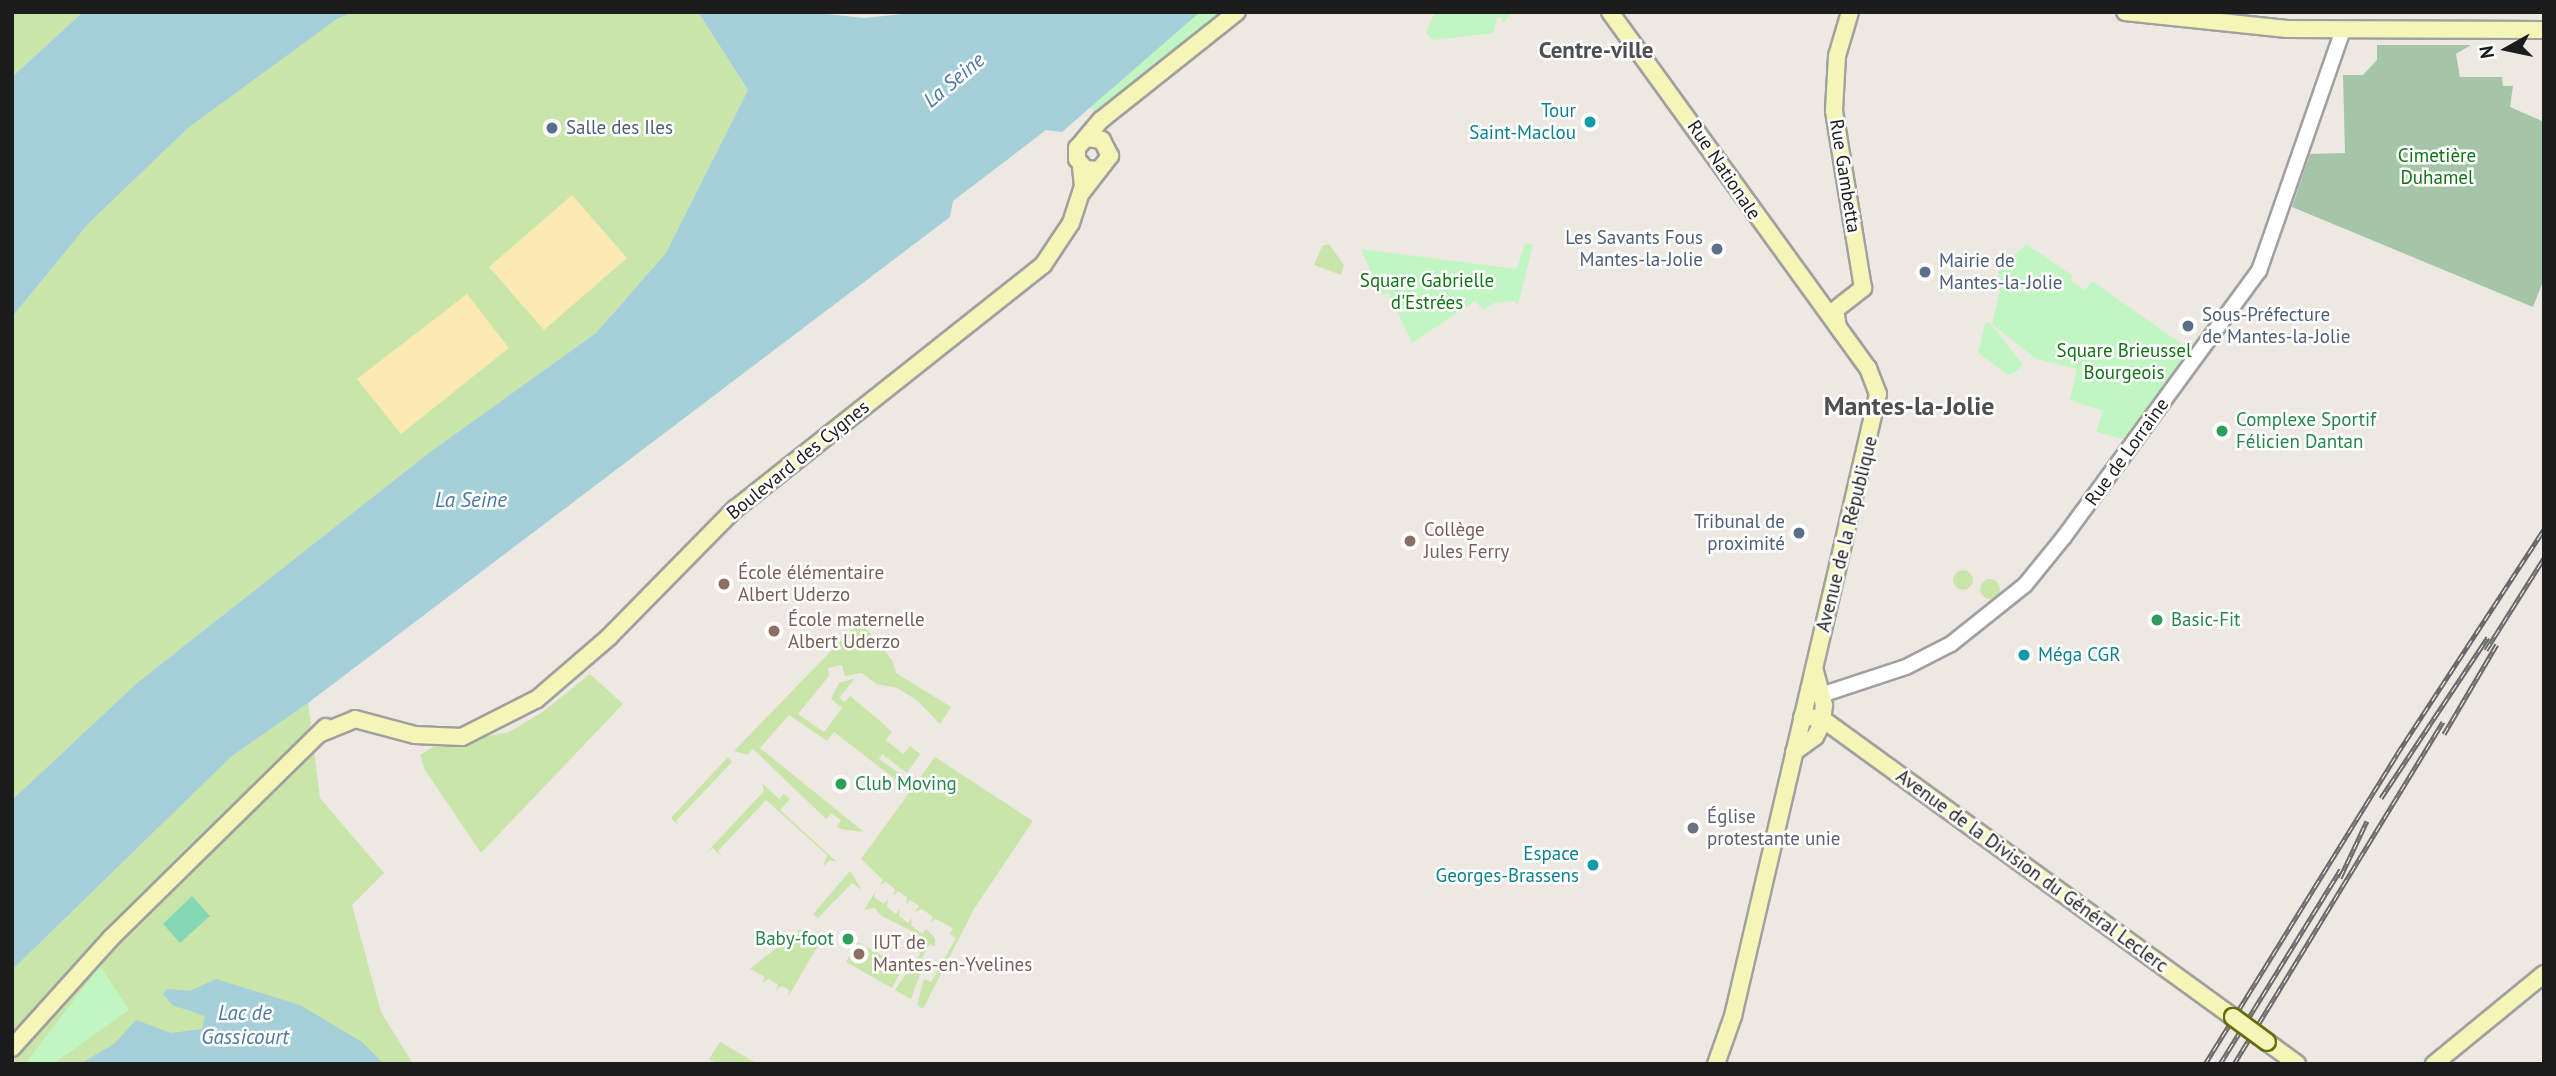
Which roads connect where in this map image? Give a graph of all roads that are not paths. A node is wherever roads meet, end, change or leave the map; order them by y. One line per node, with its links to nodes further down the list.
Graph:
1 (1237, 12): 7 (main road)
2 (1610, 12): 13 (main road, Rue Nationale)
3 (1850, 12): 13 (main road, Rue Gambetta)
4 (2125, 12): 5 (main road)
5 (2343, 30): 6 (main road); 14 (street, Rue de Lorraine)
6 (2544, 30)
7 (1112, 113): 8 (main road); 9 (main road)
8 (1084, 140): 9 (main road); 10 (main road)
9 (1106, 143): 11 (main road)
10 (1081, 166): 11 (main road); 12 (main road, Boulevard des Cygnes)
11 (1099, 170): 12 (main road, Boulevard des Cygnes)
12 (1081, 194): 19 (main road, Boulevard des Cygnes)
13 (1828, 307): 14 (main road, Avenue de la République)
14 (1822, 709): 15 (main road, Avenue de la Division du Général Leclerc); 15 (main road, Avenue de la République); 16 (main road); 22 (main road, Avenue de la Division du Général Leclerc, bridge)
15 (1802, 717): 16 (main road, Avenue de la République)
16 (1794, 752): 18 (main road, Avenue de la République)
17 (2544, 974): 23 (main road)
18 (1733, 1016): 20 (main road); 21 (main road)
19 (12, 1048)
20 (1716, 1064)
21 (1728, 1064)
22 (2297, 1064)
23 (2434, 1064)

